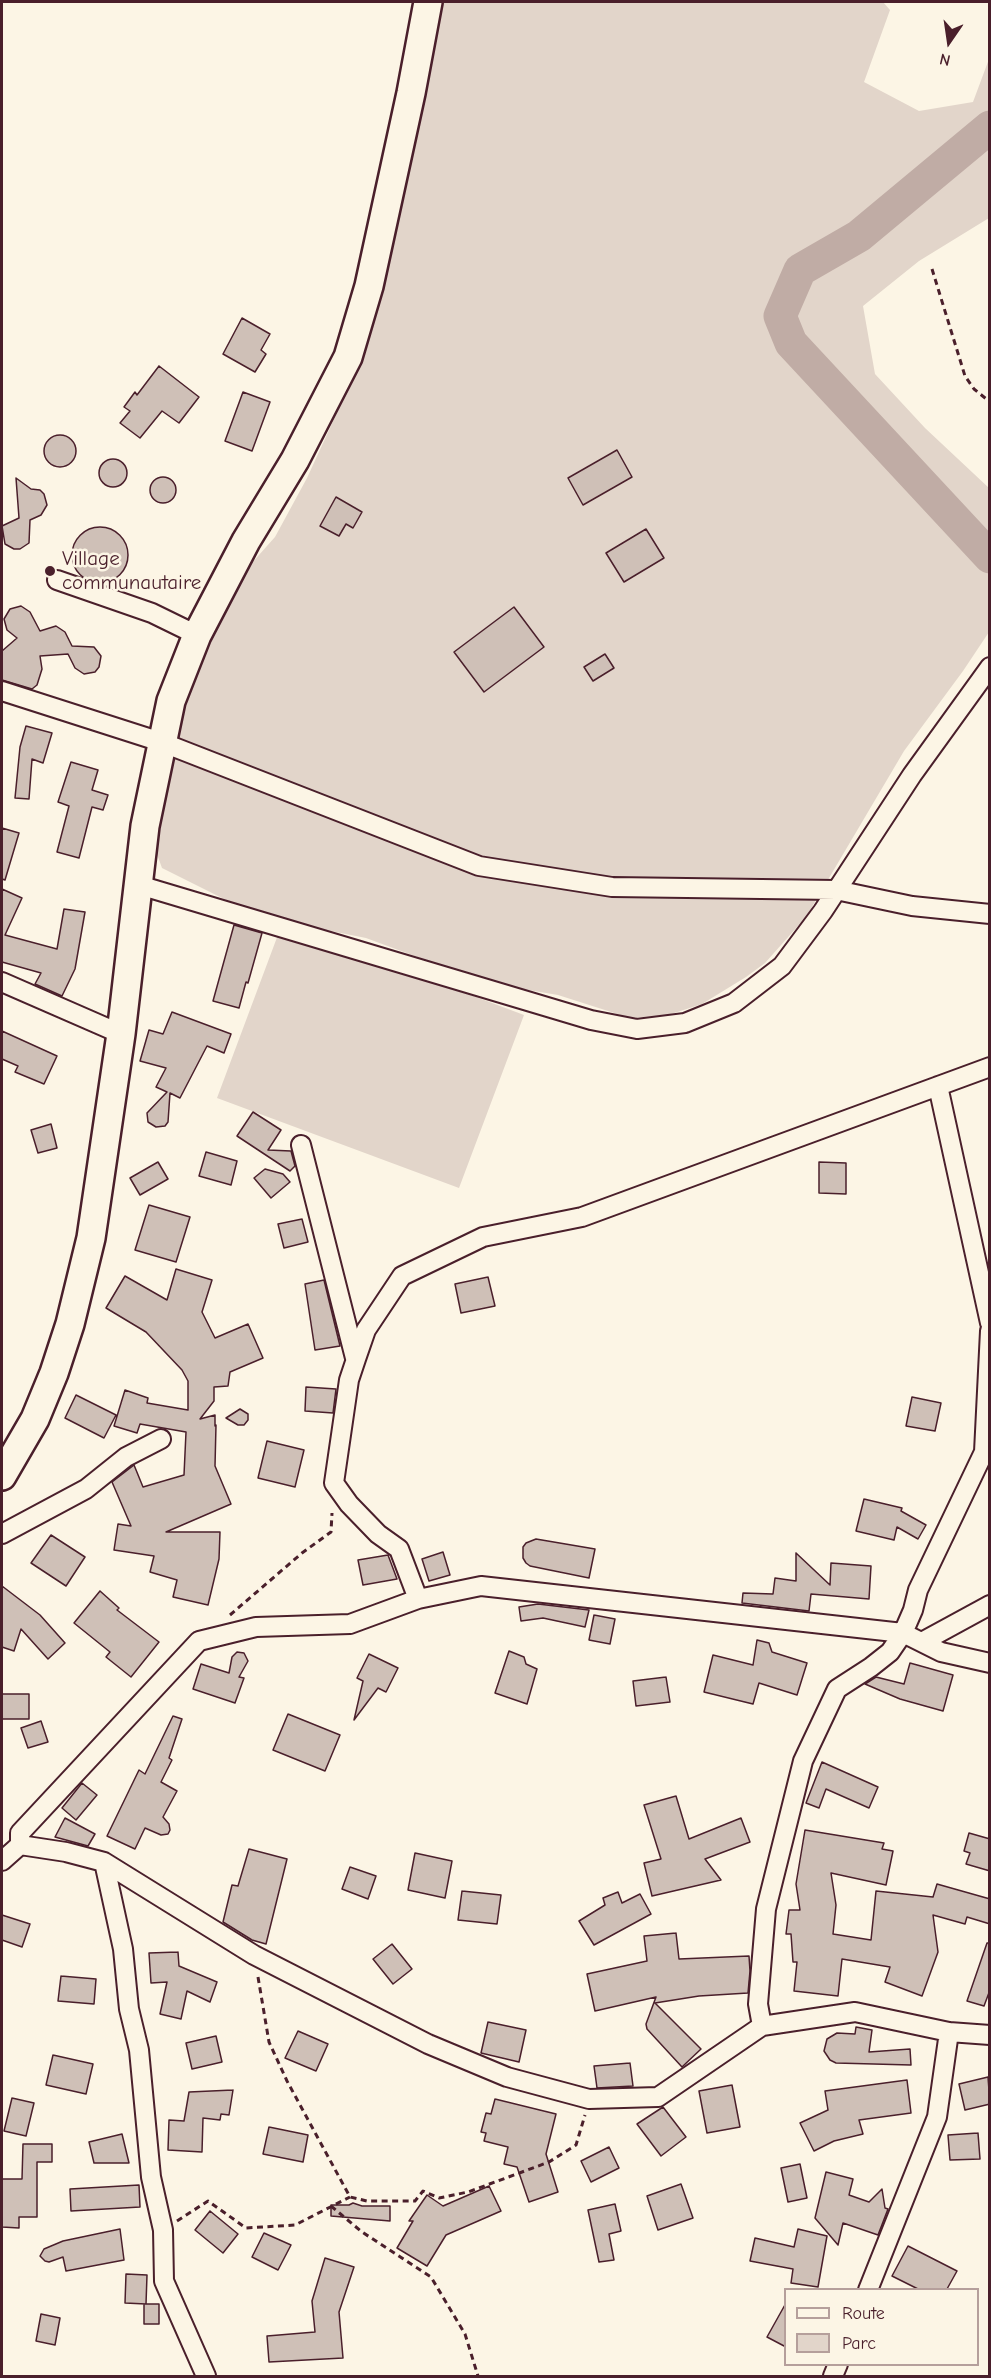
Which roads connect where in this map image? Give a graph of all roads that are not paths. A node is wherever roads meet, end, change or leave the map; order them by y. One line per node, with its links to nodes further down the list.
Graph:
1 (428, 2): 3 (highway)
2 (57, 580): 3 (street)
3 (197, 635): 6 (highway)
4 (990, 667): 8 (street)
5 (2, 690): 6 (street)
6 (161, 742): 7 (highway); 8 (street)
7 (139, 885): 8 (street); 11 (highway)
8 (837, 890): 9 (street)
9 (990, 914)
10 (2, 982): 11 (street)
11 (121, 1034): 19 (highway)
12 (990, 1067): 13 (street)
13 (938, 1086): 15 (street); 17 (street)
14 (301, 1145): 17 (street)
15 (990, 1323)
16 (990, 1331): 23 (street)
17 (356, 1359): 21 (street)
18 (161, 1439): 20 (street)
19 (2, 1476)
20 (2, 1534)
21 (418, 1599): 23 (street); 26 (street)
22 (990, 1605): 24 (street)
23 (903, 1633): 24 (street); 29 (street)
24 (922, 1642): 25 (street)
25 (990, 1663)
26 (20, 1845): 27 (street); 28 (street)
27 (2, 1861)
28 (104, 1862): 29 (street); 33 (street)
29 (762, 2026): 30 (street)
30 (950, 2032): 31 (street); 32 (street)
31 (990, 2035)
32 (868, 2288)
33 (206, 2376)

